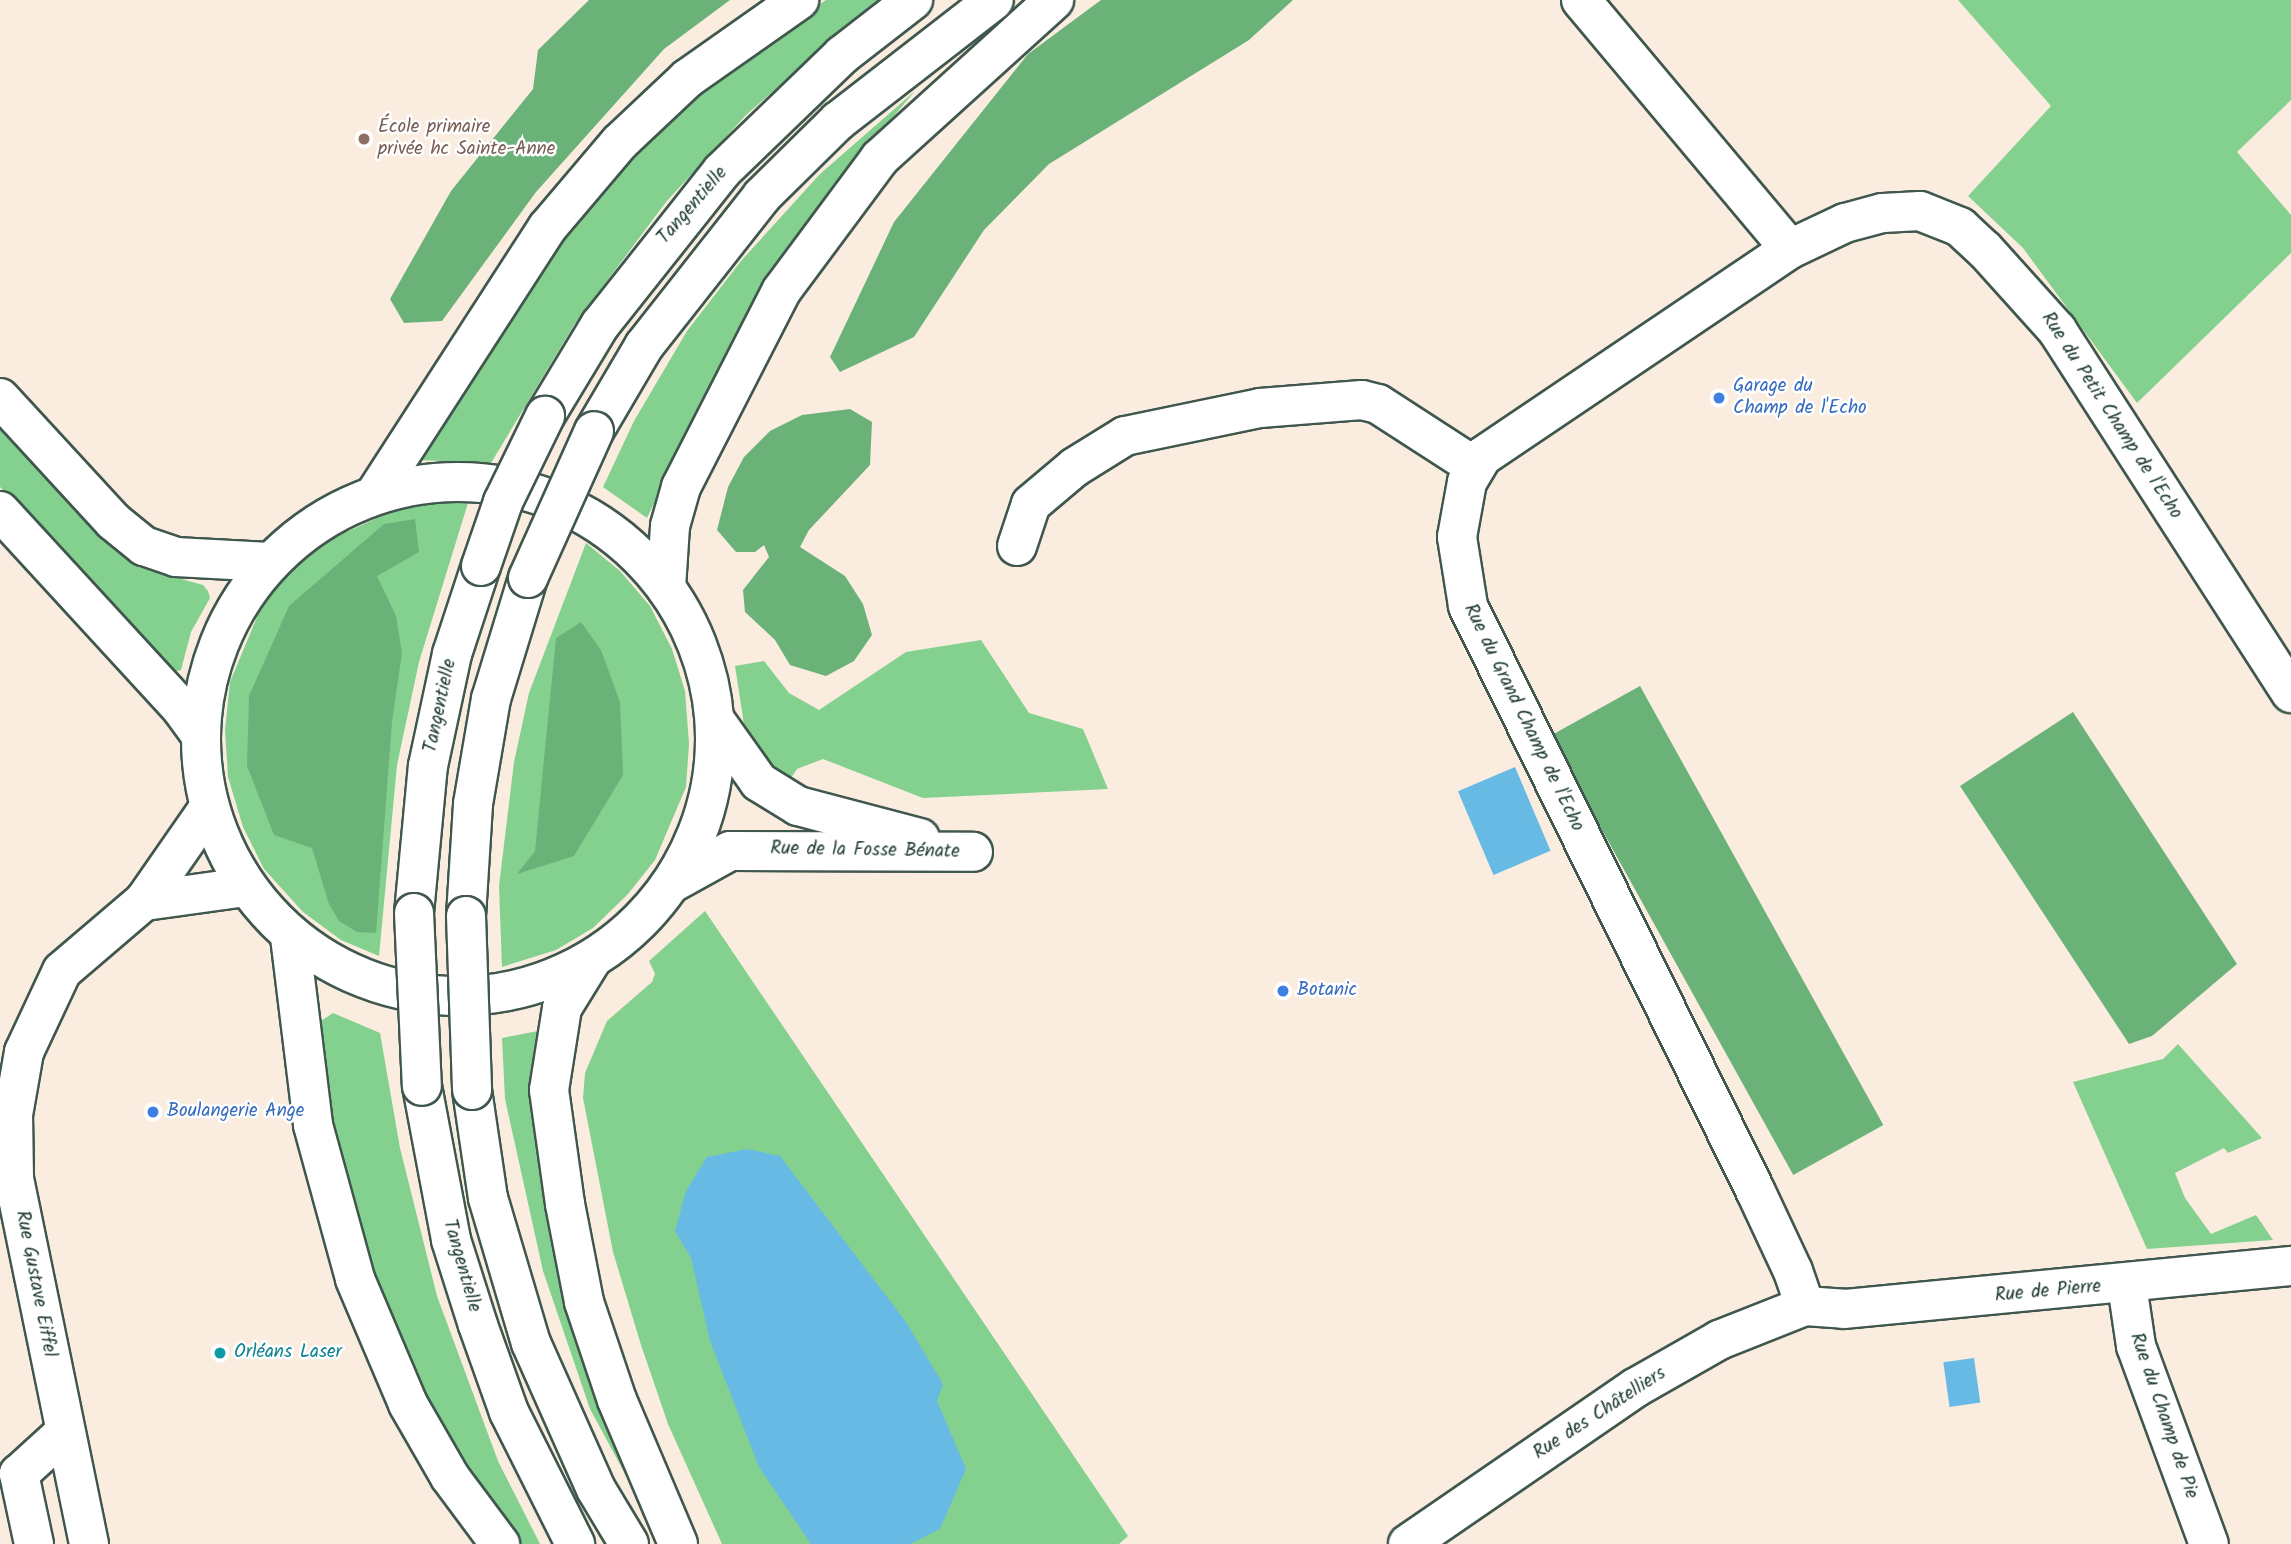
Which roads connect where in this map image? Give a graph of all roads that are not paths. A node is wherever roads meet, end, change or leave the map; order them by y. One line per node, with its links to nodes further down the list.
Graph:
1 (799, 0): 9 (main road)
2 (913, 0): 31 (main road, Tangentielle, bridge)
3 (994, 0): 32 (main road, bridge)
4 (1054, 0): 13 (main road)
5 (1581, 0): 6 (main road)
6 (1790, 249): 8 (main road); 14 (main road, Rue du Petit Champ de l'Echo)
7 (0, 398): 12 (main road)
8 (1474, 466): 11 (main road); 26 (main road, Rue du Grand Champ de l'Echo)
9 (375, 494): 12 (main road); 13 (main road)
10 (0, 511): 16 (main road)
11 (1017, 546)
12 (269, 562): 16 (main road)
13 (666, 588): 15 (main road)
14 (2291, 693)
15 (715, 720): 18 (main road); 18 (main road, Rue de la Fosse Bénate)
16 (199, 733): 17 (main road)
17 (208, 809): 19 (main road); 20 (main road, Rue Gustave Eiffel)
18 (672, 883): 22 (main road)
19 (245, 887): 20 (main road); 21 (main road)
20 (144, 901): 23 (main road, Rue Gustave Eiffel)
21 (290, 937): 22 (main road); 30 (main road)
22 (591, 961): 33 (main road)
23 (6, 1114): 27 (main road, Rue Gustave Eiffel)
24 (2291, 1266): 25 (main road, Rue de Pierre)
25 (2127, 1285): 26 (main road, Rue de Pierre); 35 (main road, Rue du Champ de Pie)
26 (1805, 1306): 34 (main road, Rue des Châtelliers)
27 (65, 1432): 28 (main road); 29 (main road, Rue Gustave Eiffel)
28 (34, 1544)
29 (89, 1544)
30 (500, 1544)
31 (575, 1544)
32 (629, 1544)
33 (678, 1544)
34 (1408, 1544)
35 (2209, 1544)

